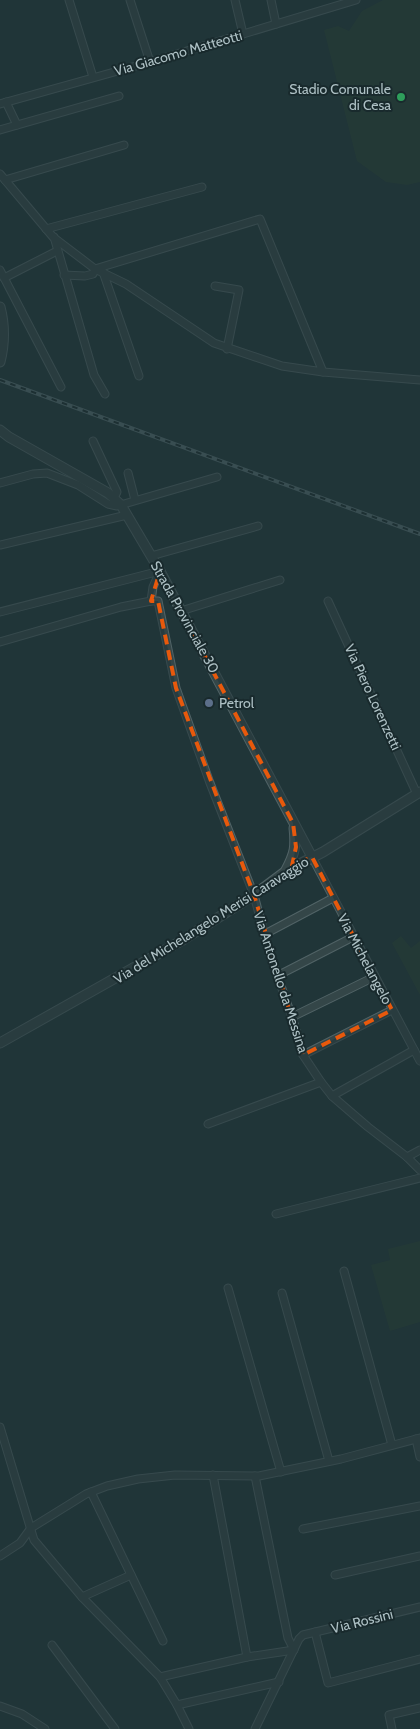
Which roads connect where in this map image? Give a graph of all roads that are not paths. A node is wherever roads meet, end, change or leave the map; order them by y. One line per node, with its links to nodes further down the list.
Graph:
1 (69, 0): 9 (street)
2 (130, 0): 8 (street)
3 (235, 0): 7 (street)
4 (271, 0): 6 (street)
5 (356, 0): 6 (street, Via Giacomo Matteotti)
6 (276, 24): 7 (street, Via Giacomo Matteotti)
7 (243, 34): 8 (street, Via Giacomo Matteotti)
8 (150, 62): 9 (street, Via Giacomo Matteotti)
9 (93, 77): 11 (street, Via Giacomo Matteotti)
10 (119, 96): 12 (street)
11 (3, 103): 12 (street)
12 (17, 125): 13 (street)
13 (0, 130)
14 (124, 145): 15 (street)
15 (2, 177): 17 (street)
16 (202, 187): 17 (street)
17 (46, 229): 18 (street)
18 (54, 237): 19 (street); 20 (street)
19 (57, 251): 23 (street); 24 (street)
20 (95, 268): 22 (street); 23 (street); 29 (street)
21 (0, 270): 24 (street)
22 (103, 272): 27 (street); 30 (street)
23 (64, 275): 33 (street)
24 (4, 278): 32 (street)
25 (215, 286): 27 (street)
26 (0, 307): 28 (street)
27 (227, 349): 29 (street)
28 (0, 361)
29 (323, 372): 31 (street)
30 (139, 376)
31 (420, 380)
32 (61, 387)
33 (105, 394)
34 (0, 430): 40 (street, Strada Provinciale 30)
35 (93, 441): 40 (street)
36 (128, 472): 39 (street)
37 (217, 477): 39 (street)
38 (0, 483): 40 (street)
39 (136, 500): 40 (street)
40 (118, 501): 41 (street, Strada Provinciale 30)
41 (127, 515): 43 (street); 44 (street, Strada Provinciale 30)
42 (258, 526): 44 (street)
43 (0, 545)
44 (152, 556): 45 (street, Strada Provinciale 30)
45 (160, 571): 48 (street); 49 (street, Strada Provinciale 30); 50 (street)
46 (280, 580): 49 (street)
47 (328, 600): 52 (street, Via Piero Lorenzetti)
48 (151, 601): 51 (street); 56 (street, Via Antonello da Messina)
49 (181, 611): 53 (street, Strada Provinciale 30)
50 (0, 612)
51 (0, 642)
52 (419, 793): 54 (street, Via del Michelangelo Merisi Caravaggio)
53 (293, 823): 54 (street, Strada Provinciale 30); 55 (street)
54 (312, 857): 55 (street, Via del Michelangelo Merisi Caravaggio); 57 (street, Via Michelangelo)
55 (286, 871): 56 (street, Via del Michelangelo Merisi Caravaggio)
56 (254, 895): 58 (street, Via Antonello da Messina); 64 (street, Via del Michelangelo Merisi Caravaggio)
57 (333, 898): 58 (street); 59 (street, Via Michelangelo)
58 (265, 934): 60 (street, Via Antonello da Messina)
59 (354, 937): 60 (street); 61 (street, Via Michelangelo)
60 (277, 976): 63 (street, Via Antonello da Messina)
61 (374, 977): 62 (street, Via Michelangelo); 63 (street)
62 (392, 1010): 65 (street, Via Michelangelo); 66 (street)
63 (292, 1017): 66 (street, Via Antonello da Messina)
64 (0, 1043)
65 (414, 1050): 67 (street, Via Michelangelo); 69 (street)
66 (303, 1055): 68 (street, Via Antonello da Messina)
67 (420, 1061)
68 (321, 1082): 69 (street, Via Antonello da Messina); 70 (street)
69 (332, 1096): 72 (street, Via Antonello da Messina)
70 (208, 1124)
71 (420, 1150): 72 (street)
72 (407, 1157): 73 (street, Via Antonello da Messina)
73 (420, 1170)
74 (420, 1178): 75 (street)
75 (276, 1214)
76 (344, 1272): 81 (street)
77 (228, 1288): 84 (street)
78 (282, 1292): 83 (street)
79 (0, 1426): 89 (street)
80 (418, 1439): 81 (street); 82 (street)
81 (392, 1445): 83 (street)
82 (420, 1458)
83 (329, 1461): 84 (street)
84 (281, 1472): 86 (street)
85 (214, 1475): 86 (street); 87 (street); 101 (street)
86 (255, 1476): 100 (street)
87 (91, 1492): 89 (street); 93 (street)
88 (420, 1506): 90 (street)
89 (31, 1528): 91 (street); 95 (street)
90 (303, 1529)
91 (0, 1556)
92 (420, 1556): 94 (street)
93 (131, 1575): 95 (street); 98 (street)
94 (335, 1575)
95 (82, 1597): 103 (street)
96 (420, 1607): 97 (street, Via Rossini)
97 (315, 1632): 100 (street, Via Rossini); 102 (street)
98 (163, 1641)
99 (52, 1645): 109 (street)
100 (294, 1650): 101 (street); 104 (street)
101 (247, 1656): 103 (street)
102 (420, 1659)
103 (160, 1677): 105 (street)
104 (278, 1682): 105 (street); 111 (street)
105 (177, 1705): 110 (street)
106 (0, 1706): 108 (street)
107 (420, 1708): 112 (street)
108 (45, 1729)
109 (115, 1729)
110 (189, 1729)
111 (255, 1729)
112 (392, 1729)

